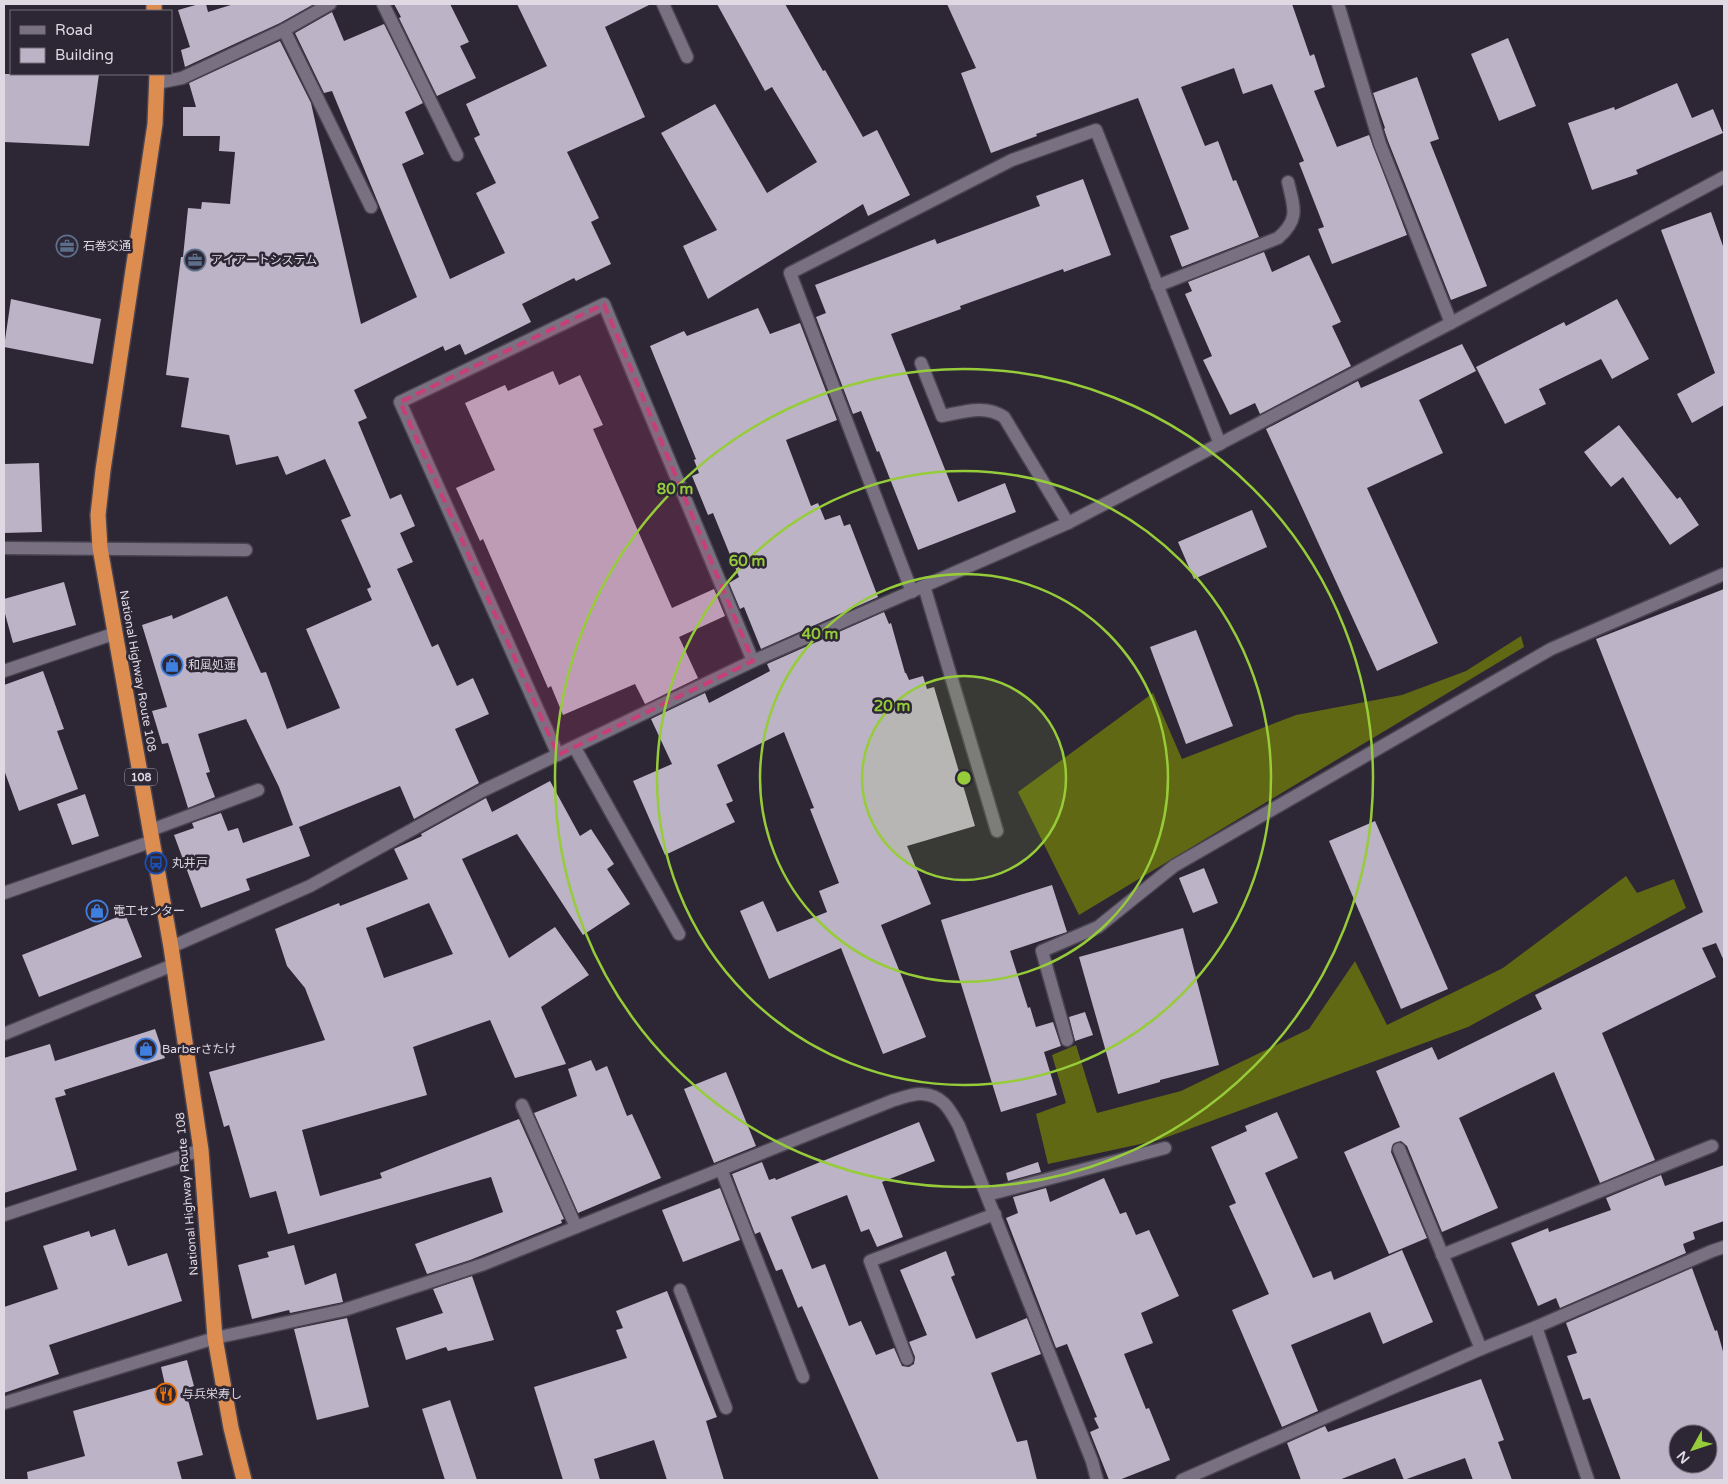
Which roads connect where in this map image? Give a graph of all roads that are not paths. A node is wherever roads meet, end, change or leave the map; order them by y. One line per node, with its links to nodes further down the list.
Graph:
1 (330, 4): 5 (street)
2 (383, 4): 8 (street)
3 (663, 4): 6 (street)
4 (1338, 4): 13 (street)
5 (284, 30): 7 (street); 11 (street)
6 (687, 57)
7 (157, 78): 18 (highway, National Highway Route 108 / 108)
8 (457, 155)
9 (1724, 177): 13 (street)
10 (1288, 182): 12 (street)
11 (370, 207)
12 (1157, 286): 15 (street); 22 (street)
13 (1451, 323): 15 (street)
14 (921, 363): 16 (street)
15 (1220, 444): 16 (street)
16 (1068, 523): 21 (street)
17 (4, 548): 18 (street)
18 (100, 548): 19 (street); 23 (highway, National Highway Route 108 / 108)
19 (246, 550)
20 (1724, 574): 36 (street)
21 (924, 586): 22 (street); 29 (street)
22 (912, 592): 24 (street)
23 (116, 633): 25 (street); 30 (highway, National Highway Route 108 / 108)
24 (753, 661): 26 (street); 27 (street)
25 (4, 671)
26 (574, 748): 27 (street); 32 (street)
27 (558, 755): 33 (street)
28 (258, 790): 30 (street)
29 (997, 831)
30 (152, 836): 31 (street); 33 (highway, National Highway Route 108 / 108)
31 (4, 893)
32 (679, 934)
33 (171, 947): 34 (highway, National Highway Route 108 / 108)
34 (173, 966): 35 (street); 41 (highway, National Highway Route 108 / 108)
35 (4, 1034)
36 (1067, 1040)
37 (522, 1104): 46 (street)
38 (1712, 1146): 48 (street)
39 (1165, 1148): 43 (street)
40 (1399, 1149): 48 (street)
41 (201, 1150): 45 (street); 51 (highway, National Highway Route 108 / 108)
42 (721, 1169): 43 (street); 46 (street); 54 (street)
43 (987, 1195): 44 (street)
44 (995, 1214): 53 (street); 58 (street)
45 (4, 1215)
46 (576, 1227): 51 (street)
47 (1724, 1247): 50 (street)
48 (1442, 1255): 52 (street)
49 (680, 1290): 56 (street)
50 (1536, 1327): 52 (street); 60 (street)
51 (215, 1338): 55 (street); 57 (highway, National Highway Route 108 / 108)
52 (1481, 1349): 59 (street)
53 (907, 1359)
54 (803, 1377)
55 (4, 1403)
56 (726, 1408)
57 (244, 1480)
58 (1097, 1480)
59 (1182, 1480)
60 (1588, 1480)

